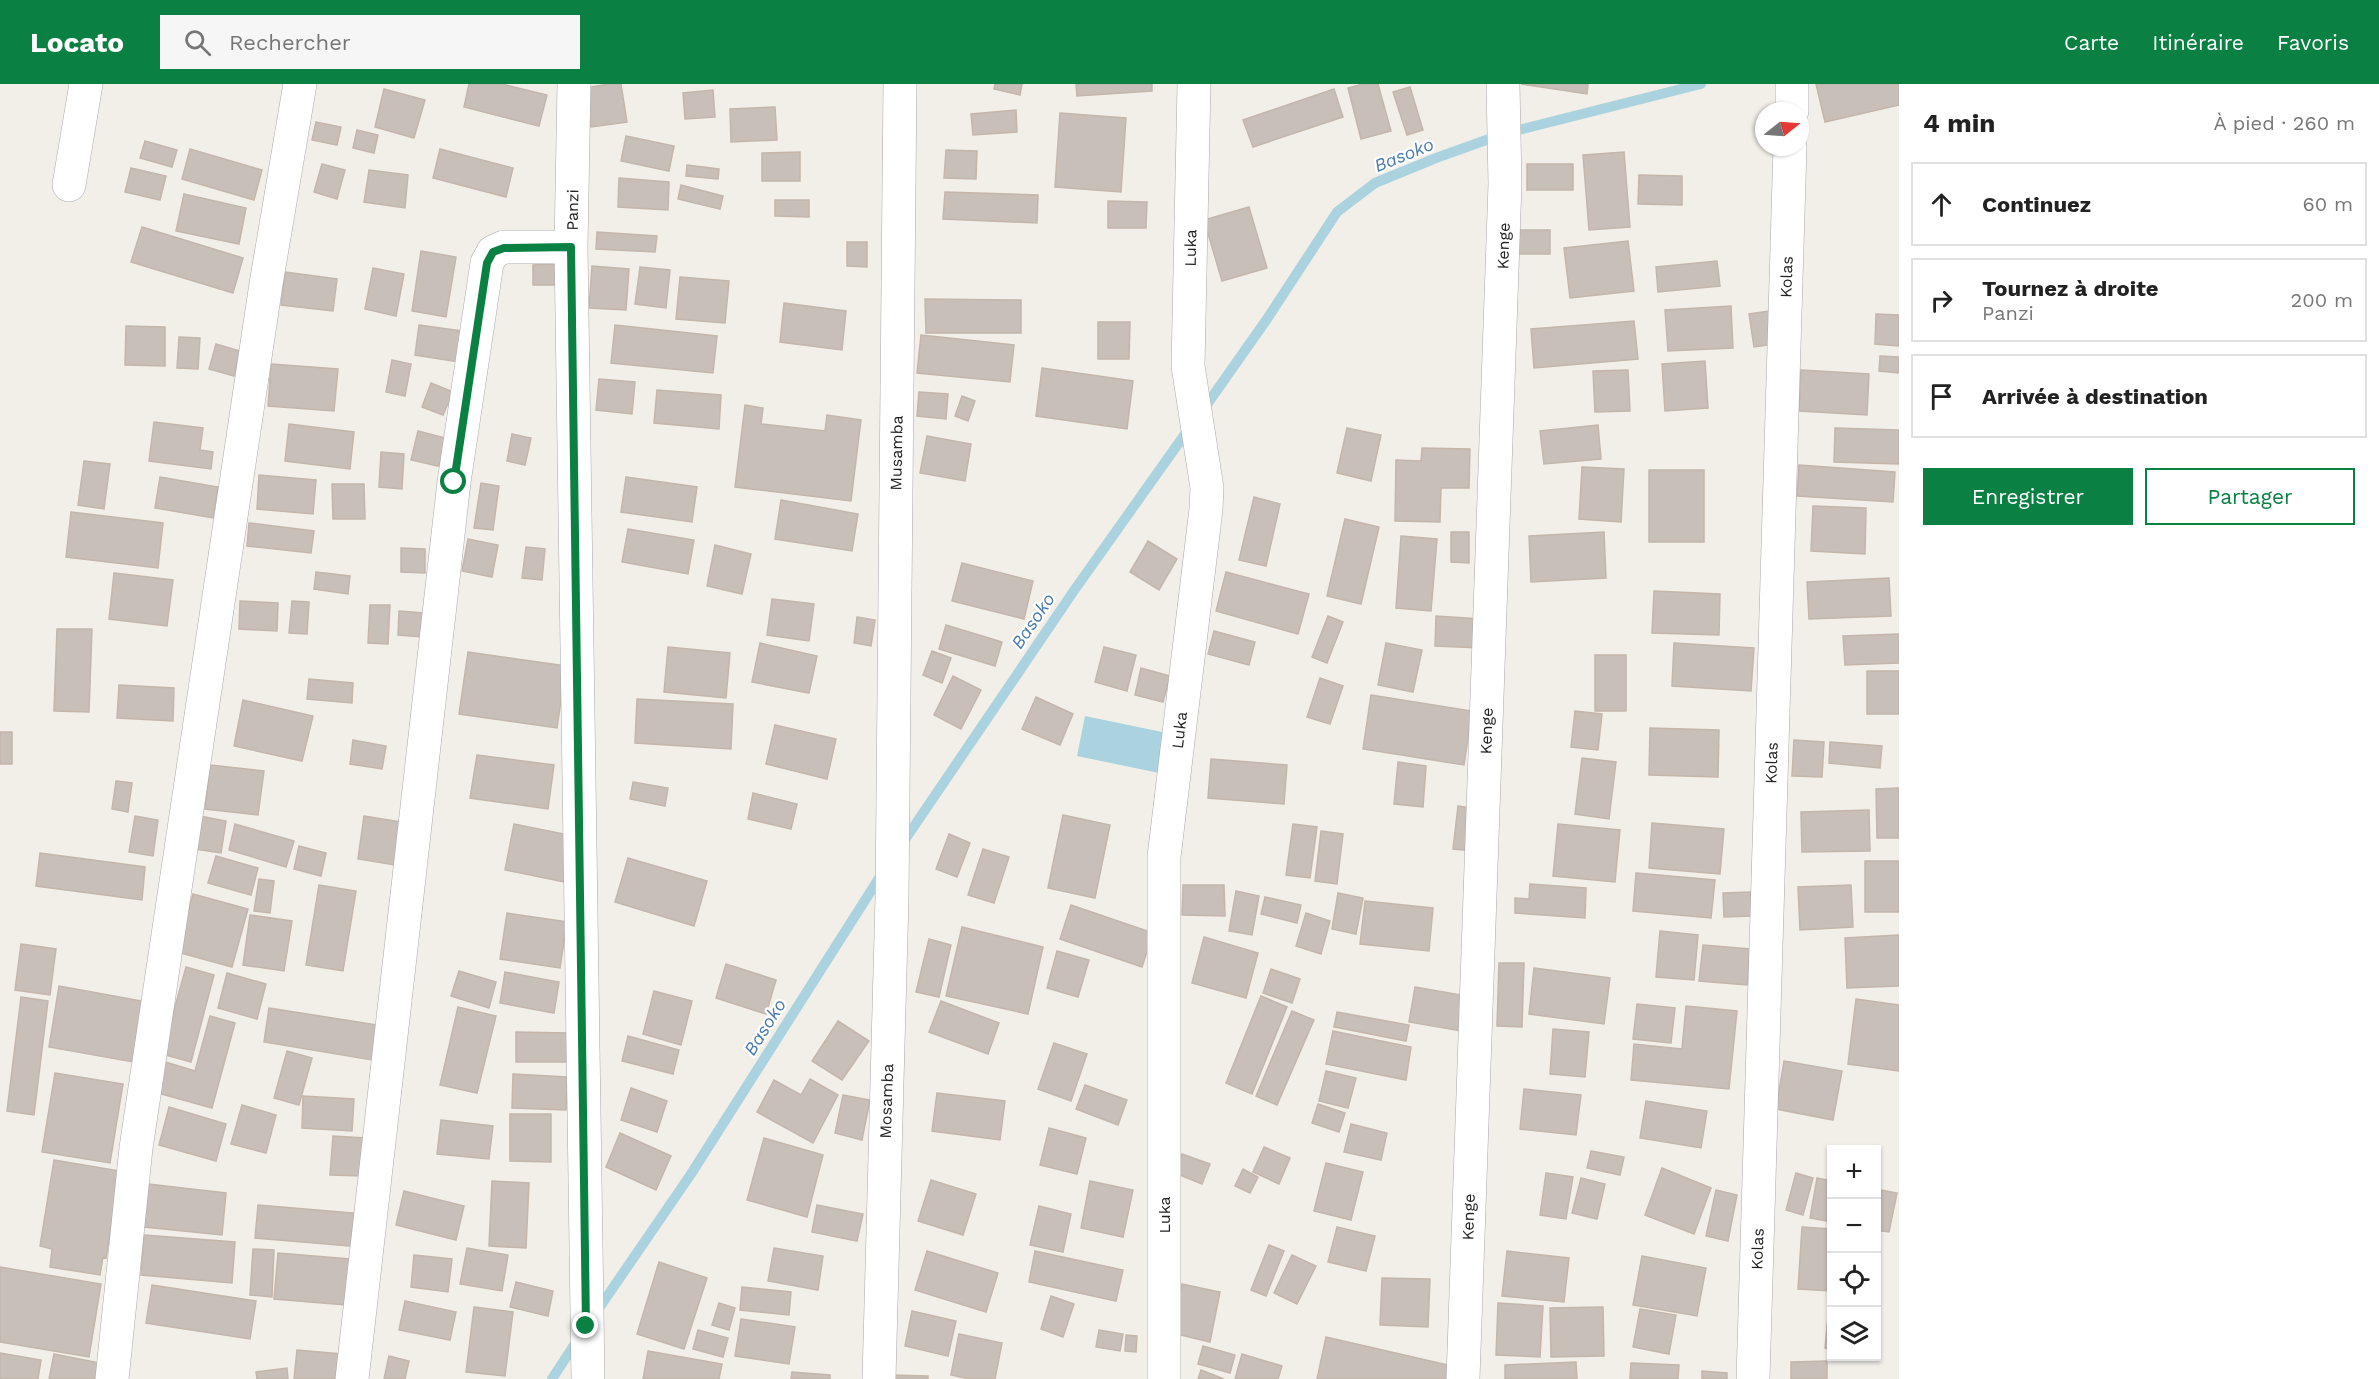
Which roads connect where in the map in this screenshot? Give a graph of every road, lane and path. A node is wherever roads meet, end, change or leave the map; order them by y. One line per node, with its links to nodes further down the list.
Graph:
1 (86, 84): 8 (street)
2 (300, 84): 11 (street)
3 (574, 84): 9 (street, Panzi)
4 (900, 84): 10 (street, Musamba)
5 (1194, 84): 15 (street, Luka)
6 (1503, 84): 16 (street, Kenge)
7 (1790, 156): 17 (street, Kolas)
8 (69, 185)
9 (571, 247): 12 (street); 13 (street, Panzi)
10 (893, 823): 14 (street, Mosamba)
11 (112, 1379)
12 (352, 1379)
13 (588, 1379)
14 (879, 1379)
15 (1164, 1379)
16 (1463, 1379)
17 (1752, 1379)

